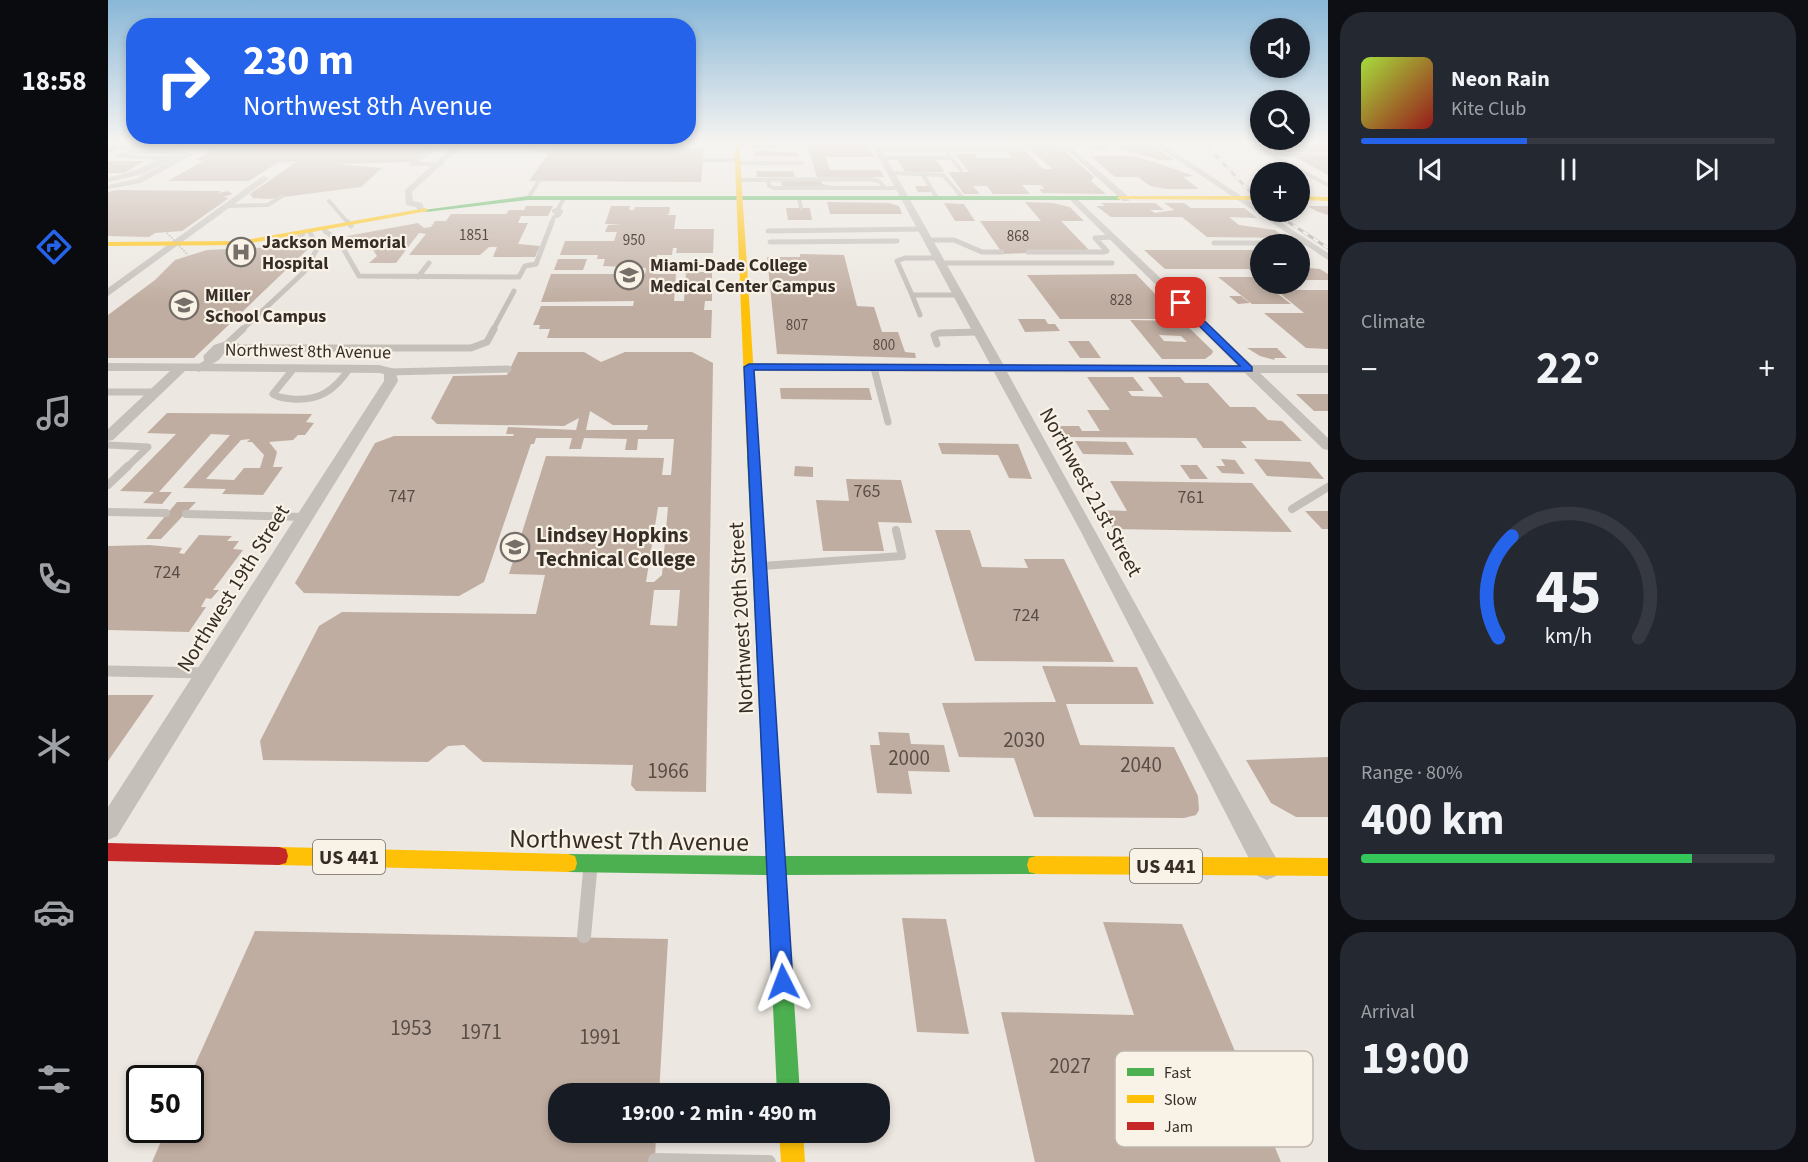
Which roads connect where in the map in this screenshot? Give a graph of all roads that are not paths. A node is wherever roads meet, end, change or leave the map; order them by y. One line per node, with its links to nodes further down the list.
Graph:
1 (240, 195): 27 (street)
2 (408, 195): 26 (street)
3 (530, 195): 14 (lane)
4 (788, 195): 16 (lane)
5 (820, 195): 16 (main road)
6 (820, 195): 16 (lane)
7 (901, 195): 35 (street, Northwest 21st Street)
8 (927, 195): 17 (main road)
9 (935, 195): 17 (lane)
10 (961, 195): 18 (lane)
11 (1123, 195): 19 (street)
12 (1236, 195): 20 (street)
13 (282, 196): 27 (lane)
14 (528, 198): 26 (main road); 28 (main road)
15 (739, 198): 16 (main road); 28 (main road); 63 (main road, Northwest 20th Street)
16 (794, 198)
17 (937, 198): 18 (main road)
18 (963, 198): 23 (main road)
19 (1126, 198): 20 (main road); 23 (main road)
20 (1240, 198): 21 (main road); 33 (street)
21 (1250, 198)
22 (1310, 198): 24 (main road)
23 (1074, 199): 36 (street)
24 (1328, 199)
25 (329, 201): 29 (lane)
26 (422, 205): 29 (main road)
27 (226, 206): 37 (street)
28 (560, 207): 52 (lane)
29 (351, 226): 34 (main road)
30 (891, 230): 31 (lane); 35 (lane); 38 (lane)
31 (768, 231)
32 (307, 234): 34 (main road); 37 (main road); 44 (lane); 59 (lane)
33 (1294, 234)
34 (330, 235): 52 (lane)
35 (926, 235): 45 (lane); 49 (street, Northwest 21st Street)
36 (1113, 237): 46 (lane); 70 (street)
37 (171, 239): 42 (main road); 54 (street)
38 (897, 241): 39 (lane); 48 (lane)
39 (770, 242)
40 (1214, 243): 41 (lane)
41 (1250, 243)
42 (108, 244)
43 (1310, 244): 47 (street)
44 (289, 247)
45 (1002, 252)
46 (1028, 252)
47 (1328, 257)
48 (905, 258): 49 (lane); 56 (lane)
49 (940, 261): 51 (lane); 55 (street, Northwest 21st Street)
50 (429, 263): 52 (lane)
51 (1112, 263)
52 (418, 277)
53 (514, 291): 59 (lane)
54 (108, 293)
55 (958, 295): 56 (lane); 58 (street, Northwest 21st Street)
56 (912, 296): 57 (lane)
57 (920, 315)
58 (978, 332): 60 (lane); 69 (street, Northwest 21st Street)
59 (227, 344): 61 (lane)
60 (938, 344)
61 (204, 365): 64 (street, Northwest 8th Avenue); 65 (street, Northwest 8th Avenue)
62 (108, 367): 64 (street, Northwest 8th Avenue)
63 (749, 367): 66 (street); 87 (main road, Northwest 20th Street)
64 (181, 368): 74 (street)
65 (294, 368): 67 (street, Northwest 8th Avenue); 67 (lane)
66 (874, 368): 69 (street); 75 (lane)
67 (349, 369): 72 (street, Northwest 8th Avenue)
68 (508, 369): 72 (lane, Northwest 8th Avenue)
69 (997, 369): 70 (street); 94 (street, Northwest 21st Street)
70 (1249, 369): 71 (street); 78 (street)
71 (1328, 369)
72 (390, 372): 85 (street, Northwest 19th Street)
73 (108, 392): 74 (lane)
74 (156, 392): 76 (street)
75 (888, 422)
76 (108, 438)
77 (108, 445): 79 (lane)
78 (1328, 446)
79 (108, 485)
80 (1328, 488): 81 (lane)
81 (1292, 509)
82 (108, 512): 83 (lane)
83 (166, 513)
84 (186, 514): 85 (lane)
85 (305, 517): 89 (street, Northwest 19th Street)
86 (896, 530): 87 (lane)
87 (759, 566): 93 (main road, Northwest 20th Street)
88 (108, 671): 89 (lane)
89 (206, 673): 90 (street, Northwest 19th Street)
90 (108, 828)
91 (108, 852): 92 (main road, Northwest 7th Avenue / US 441)
92 (590, 864): 93 (main road, Northwest 7th Avenue / US 441); 96 (lane)
93 (776, 866): 94 (main road, Northwest 7th Avenue / US 441); 97 (main road, Northwest 20th Street)
94 (1267, 867): 95 (main road, Northwest 7th Avenue / US 441)
95 (1328, 867)
96 (584, 936)
97 (788, 1083)
98 (792, 1143): 101 (main road)
99 (655, 1160): 100 (lane)
100 (769, 1162)
101 (793, 1162)

